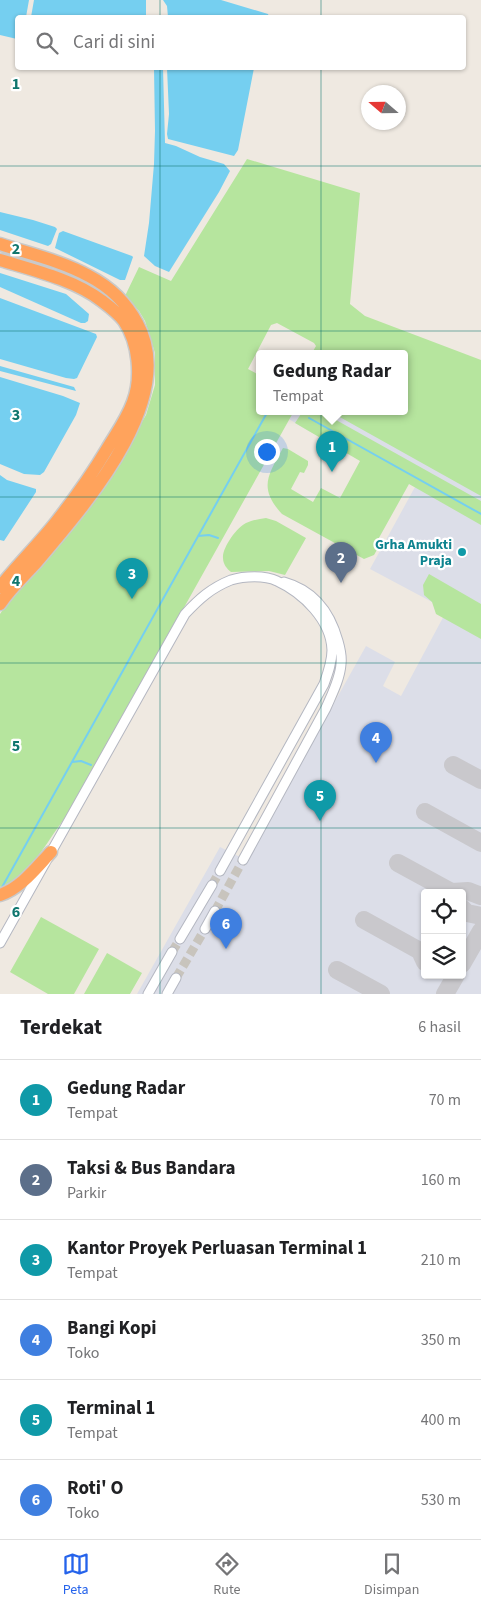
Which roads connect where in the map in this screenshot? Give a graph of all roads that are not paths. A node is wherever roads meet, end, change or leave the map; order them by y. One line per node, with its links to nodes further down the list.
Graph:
1 (0, 244): 5 (highway)
2 (0, 260): 4 (highway)
3 (276, 580): 6 (street); 7 (street); 8 (street)
4 (0, 587)
5 (0, 604)
6 (326, 708): 7 (street); 9 (street)
7 (303, 723): 10 (street)
8 (51, 852): 12 (highway); 16 (street)
9 (243, 860)
10 (220, 871)
11 (212, 885): 15 (street)
12 (2, 894)
13 (215, 911): 14 (street)
14 (205, 929)
15 (180, 939)
16 (0, 943)
17 (172, 952): 19 (street)
18 (176, 978): 20 (street)
19 (148, 994)
20 (168, 994)

